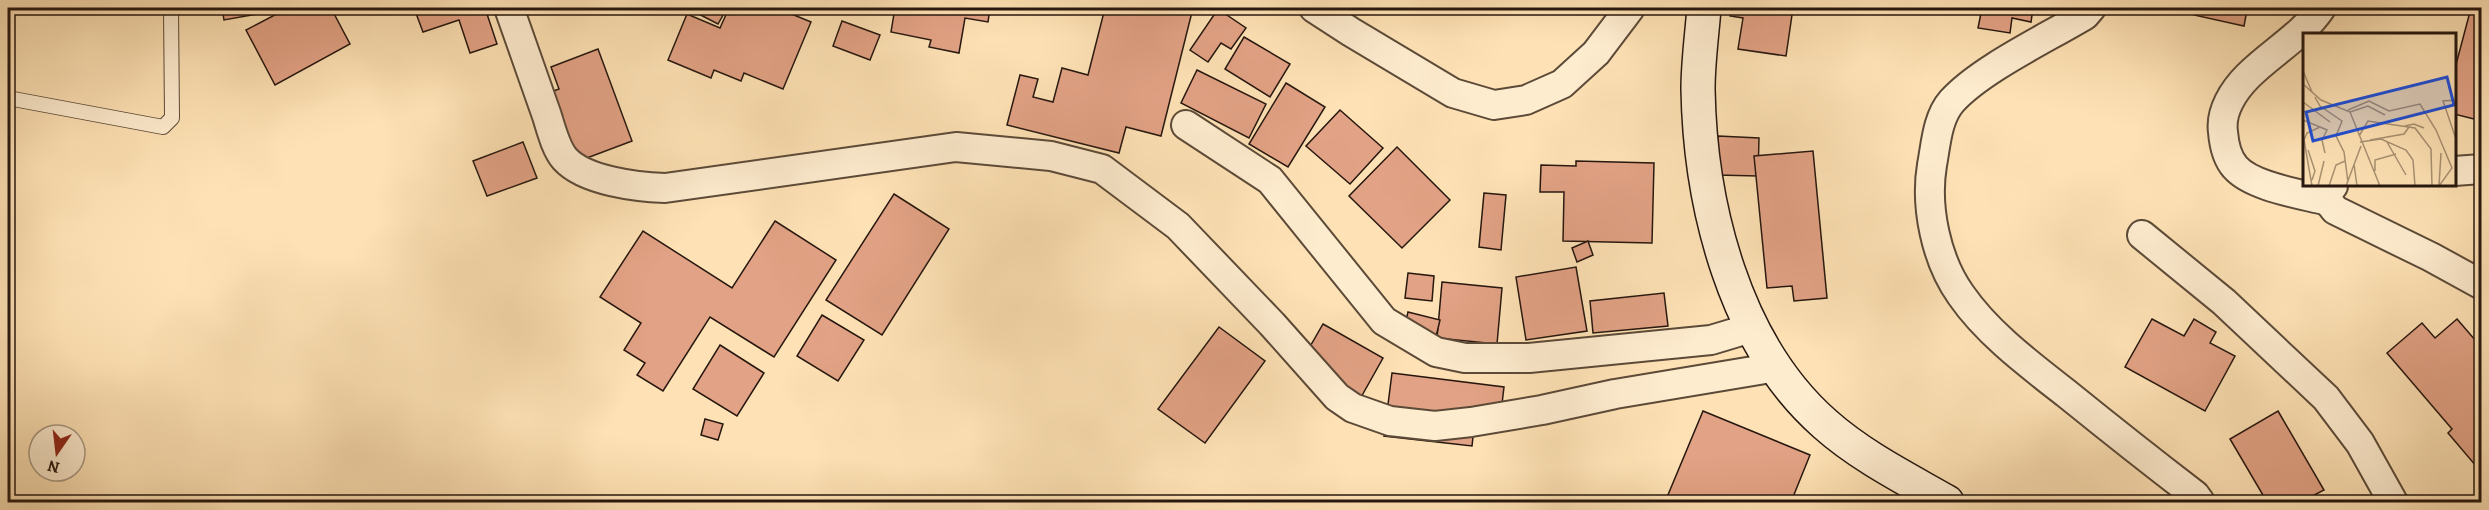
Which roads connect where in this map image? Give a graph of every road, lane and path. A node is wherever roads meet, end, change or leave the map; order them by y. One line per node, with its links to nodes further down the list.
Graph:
1 (171, 8): 8 (lane)
2 (509, 8): 16 (street)
3 (1314, 8): 4 (street)
4 (1630, 8)
5 (1704, 8): 15 (street)
6 (2091, 8): 18 (street)
7 (2321, 8): 12 (street)
8 (8, 98)
9 (1186, 125): 15 (street)
10 (2481, 169): 11 (street)
11 (2456, 171)
12 (2331, 193): 14 (street)
13 (2142, 235): 19 (street)
14 (2481, 285)
15 (1751, 328): 16 (street)
16 (1777, 367): 17 (street)
17 (1947, 502)
18 (2200, 502)
19 (2393, 502)

